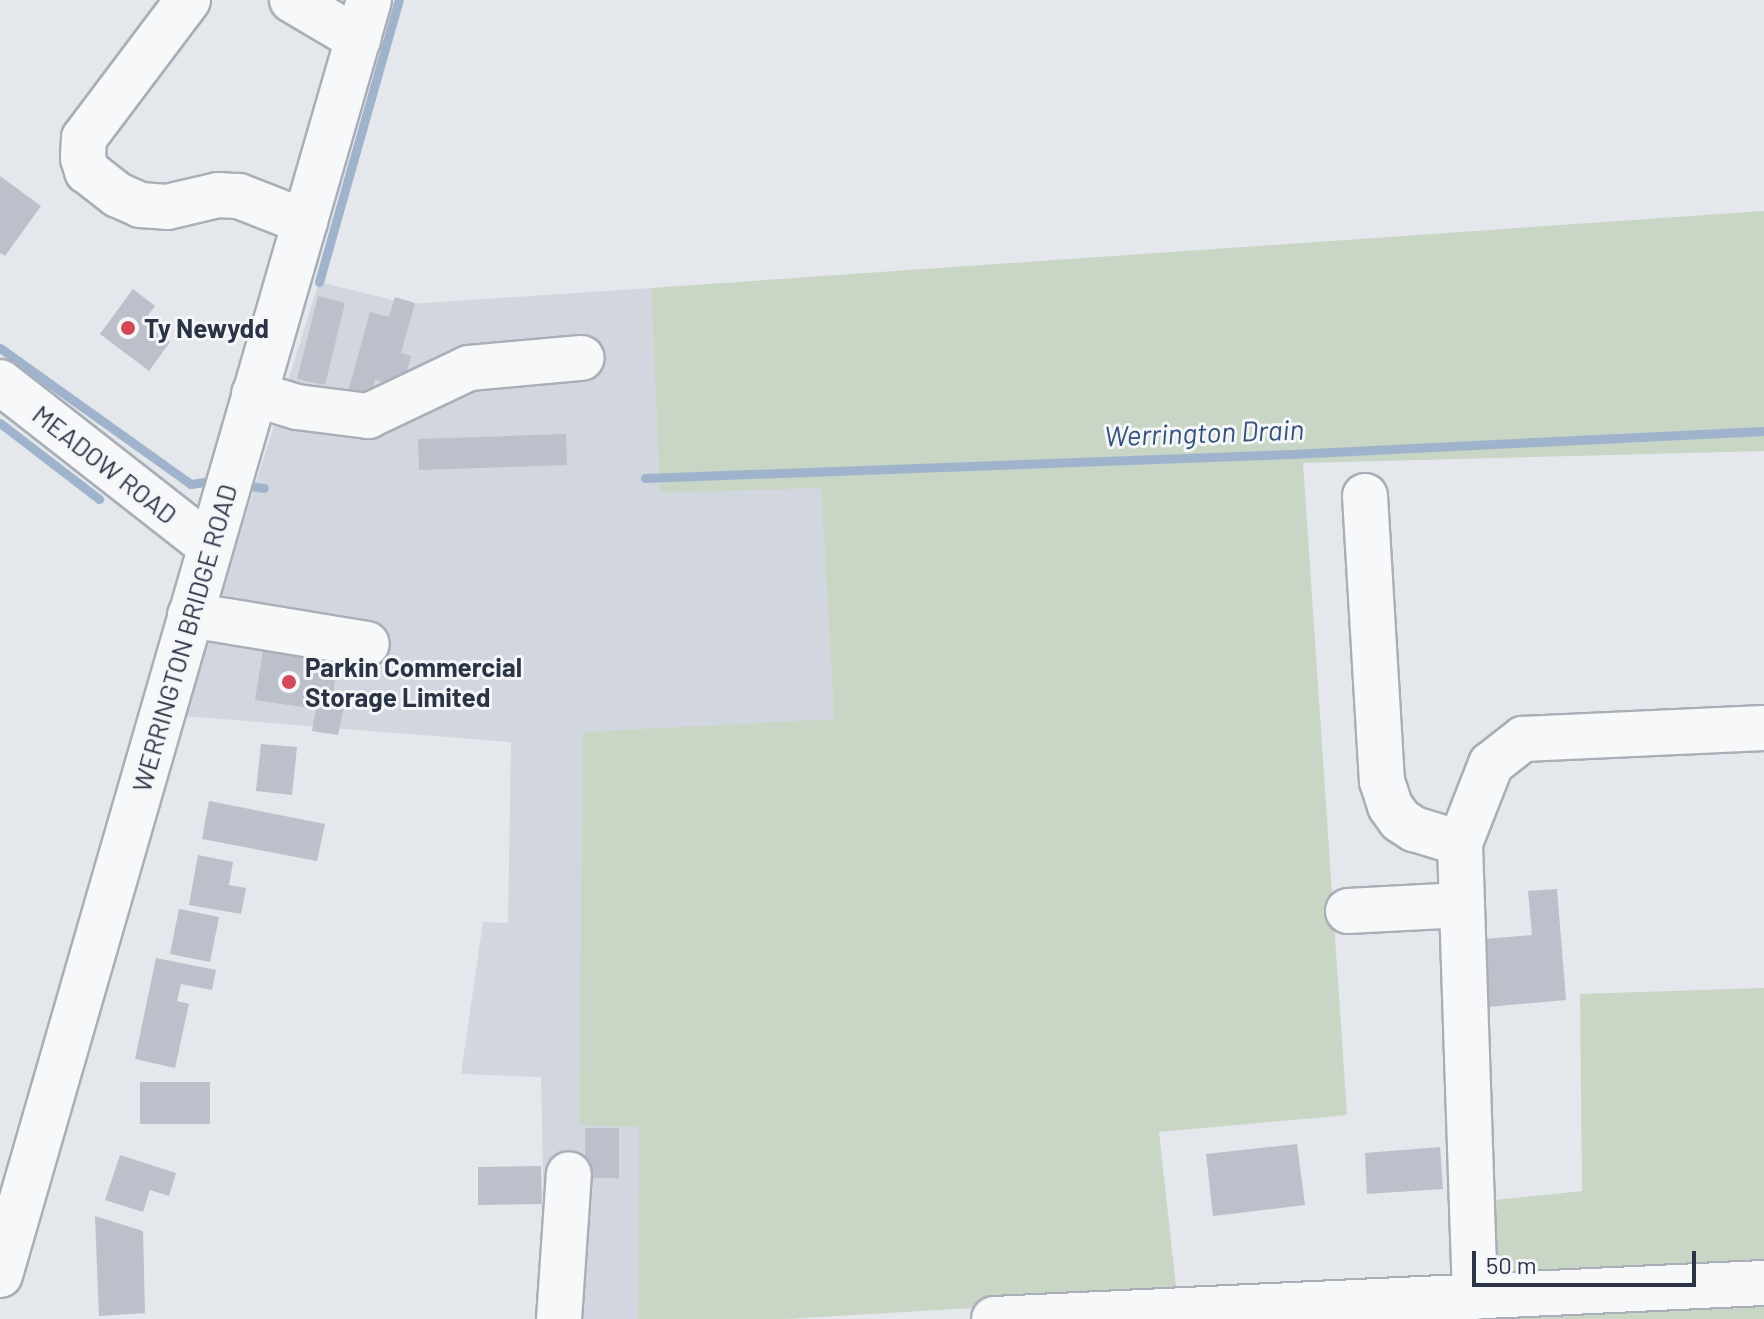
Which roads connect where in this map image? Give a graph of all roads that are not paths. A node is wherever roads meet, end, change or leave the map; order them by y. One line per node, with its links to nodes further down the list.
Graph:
1 (188, 0): 4 (street)
2 (292, 0): 3 (street)
3 (364, 19): 4 (street, WERRINGTON BRIDGE ROAD)
4 (305, 222): 7 (street, WERRINGTON BRIDGE ROAD)
5 (582, 358): 7 (street)
6 (0, 382): 9 (street, MEADOW ROAD)
7 (254, 394): 9 (street, WERRINGTON BRIDGE ROAD)
8 (1365, 496): 13 (street)
9 (210, 546): 10 (street, WERRINGTON BRIDGE ROAD)
10 (190, 615): 11 (street); 17 (street, WERRINGTON BRIDGE ROAD)
11 (367, 644)
12 (1764, 728): 13 (street)
13 (1460, 843): 14 (street)
14 (1462, 905): 15 (street); 19 (street)
15 (1348, 911)
16 (569, 1174): 20 (street)
17 (0, 1275)
18 (1764, 1283): 19 (street)
19 (1475, 1297): 21 (street)
20 (559, 1319)
21 (994, 1319)

